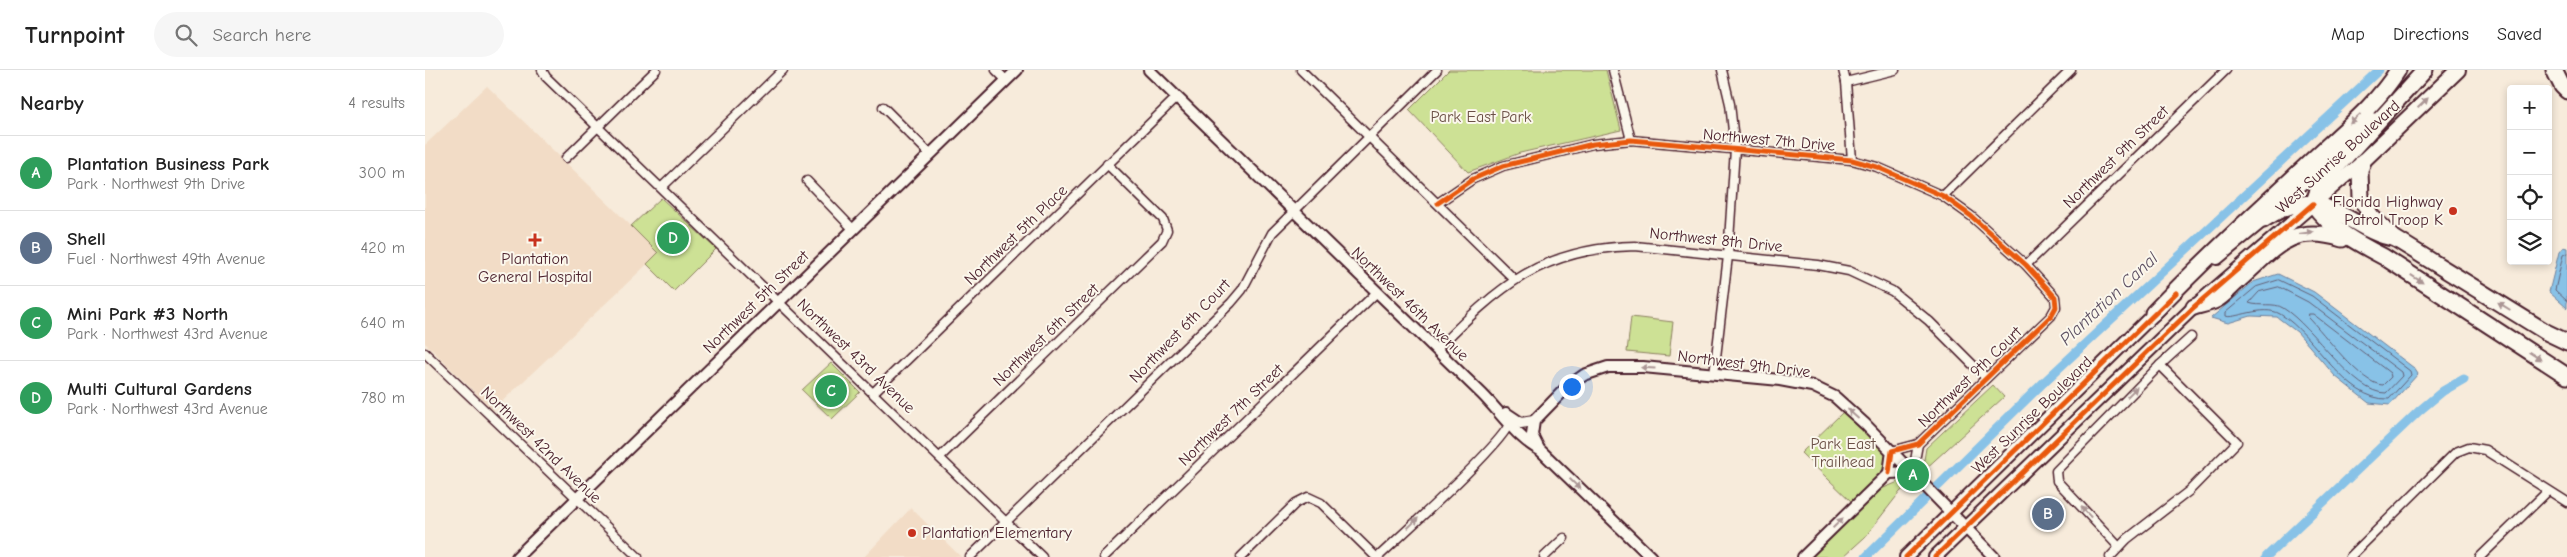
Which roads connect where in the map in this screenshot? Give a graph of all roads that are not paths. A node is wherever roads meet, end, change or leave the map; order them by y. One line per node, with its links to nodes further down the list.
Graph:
1 (542, 70): 26 (street, Northwest 43rd Avenue)
2 (656, 70): 26 (street)
3 (783, 70): 36 (street)
4 (996, 70): 21 (street)
5 (1017, 70): 21 (street, Northwest 5th Street)
6 (1149, 70): 24 (street, Northwest 46th Avenue)
7 (1301, 70): 27 (street)
8 (1437, 70): 27 (street, Northwest 6th Court)
9 (1613, 70): 28 (street)
10 (1723, 70): 29 (street)
11 (1843, 70): 22 (street)
12 (1895, 70): 22 (street)
13 (2071, 70): 37 (street)
14 (2226, 70): 46 (street, Northwest 9th Street)
15 (2398, 70): 52 (highway, one-way to 52)
16 (2425, 70): 39 (highway); 41 (main road, West Sunrise Boulevard)
17 (2458, 70): 33 (highway, West Sunrise Boulevard, one-way to 17)
18 (2554, 70): 23 (highway)
19 (2559, 70): 20 (highway)
20 (2567, 77)
21 (1006, 80): 30 (street, Northwest 5th Street)
22 (1846, 82): 32 (street)
23 (2567, 91)
24 (1177, 97): 34 (street, Northwest 5th Place); 40 (street, Northwest 46th Avenue)
25 (883, 107): 30 (street)
26 (598, 126): 31 (street); 36 (street, Northwest 43rd Avenue)
27 (1369, 137): 38 (street); 40 (street, Northwest 6th Court)
28 (1631, 140): 29 (street, Northwest 7th Drive); 38 (street, Northwest 7th Drive)
29 (1735, 149): 32 (street, Northwest 7th Drive); 45 (street)
30 (930, 154): 42 (street, Northwest 5th Street)
31 (566, 158)
32 (1852, 160): 37 (street, Northwest 7th Drive)
33 (2363, 161): 39 (main road, West Sunrise Boulevard); 43 (highway)
34 (1107, 164): 63 (street, Northwest 5th Place); 71 (street, Northwest 6th Street)
35 (807, 181): 42 (street)
36 (662, 187): 49 (street, Northwest 43rd Avenue)
37 (1943, 196): 46 (street, Northwest 7th Drive)
38 (1438, 203): 47 (street)
39 (2313, 204): 41 (highway); 43 (highway); 44 (highway); 51 (main road, West Sunrise Boulevard)
40 (1292, 211): 48 (street, Northwest 46th Avenue); 78 (street, Northwest 6th Court)
41 (2263, 220): 52 (main road, West Sunrise Boulevard)
42 (853, 229): 49 (street, Northwest 5th Street)
43 (2394, 238): 53 (highway, one-way to 43)
44 (2357, 243): 51 (highway, one-way to 44); 61 (highway, one-way to 61)
45 (1728, 256): 47 (street, Northwest 8th Drive); 60 (street); 62 (street, Northwest 8th Drive)
46 (2025, 265): 50 (street, Northwest 7th Drive)
47 (1514, 279): 56 (street, Northwest 8th Drive)
48 (1376, 293): 56 (street, Northwest 46th Avenue); 86 (street, Northwest 7th Street)
49 (779, 300): 63 (street, Northwest 43rd Avenue); 75 (street, Northwest 5th Street)
50 (2056, 307): 62 (street, Northwest 9th Court)
51 (2195, 308): 79 (main road, West Sunrise Boulevard)
52 (2153, 313): 77 (main road, West Sunrise Boulevard)
53 (2546, 332): 55 (highway); 57 (highway)
54 (2191, 337): 59 (street)
55 (2567, 342)
56 (1437, 350): 64 (street, Northwest 46th Avenue)
57 (2567, 351)
58 (425, 353): 75 (street, Northwest 42nd Avenue)
59 (2160, 365): 81 (street, one-way to 59); 81 (street)
60 (1714, 374): 65 (street, Northwest 9th Drive, one-way to 65); 70 (street, Northwest 9th Drive, one-way to 60)
61 (2567, 376)
62 (1986, 378): 68 (street, Northwest 9th Court)
63 (874, 392): 71 (street, Northwest 43rd Avenue)
64 (1510, 420): 65 (street); 66 (street); 67 (street)
65 (1534, 421): 69 (street)
66 (1522, 436): 67 (street); 69 (street)
67 (1500, 437): 88 (street, one-way to 67)
68 (1918, 444): 70 (street, Northwest 9th Court); 73 (street, Northwest 9th Court)
69 (1540, 450): 90 (street, one-way to 90)
70 (1892, 451): 72 (street); 73 (street, Northwest 9th Drive)
71 (939, 457): 78 (street, Northwest 43rd Avenue)
72 (1889, 473): 73 (street); 91 (street, one-way to 72)
73 (1914, 473): 77 (street, Northwest 9th Drive)
74 (2548, 491): 76 (street); 96 (street); 97 (street)
75 (577, 498): 82 (street, Northwest 5th Street); 83 (street, Northwest 42nd Avenue)
76 (2567, 502)
77 (1951, 512): 79 (street, Northwest 9th Drive); 92 (main road, West Sunrise Boulevard)
78 (1006, 521): 84 (street, Northwest 6th Court); 85 (street, Northwest 43rd Avenue)
79 (1965, 528): 93 (main road, West Sunrise Boulevard); 94 (street, Northwest 9th Drive)
80 (1564, 538): 89 (street)
81 (2119, 547): 95 (street)
82 (517, 557)
83 (638, 557)
84 (970, 557)
85 (1042, 557)
86 (1104, 557)
87 (1241, 557): 88 (street)
88 (1377, 557)
89 (1544, 557)
90 (1651, 557)
91 (1803, 557)
92 (1906, 557)
93 (1935, 557)
94 (1994, 557)
95 (2110, 557)
96 (2351, 557)
97 (2480, 557)

